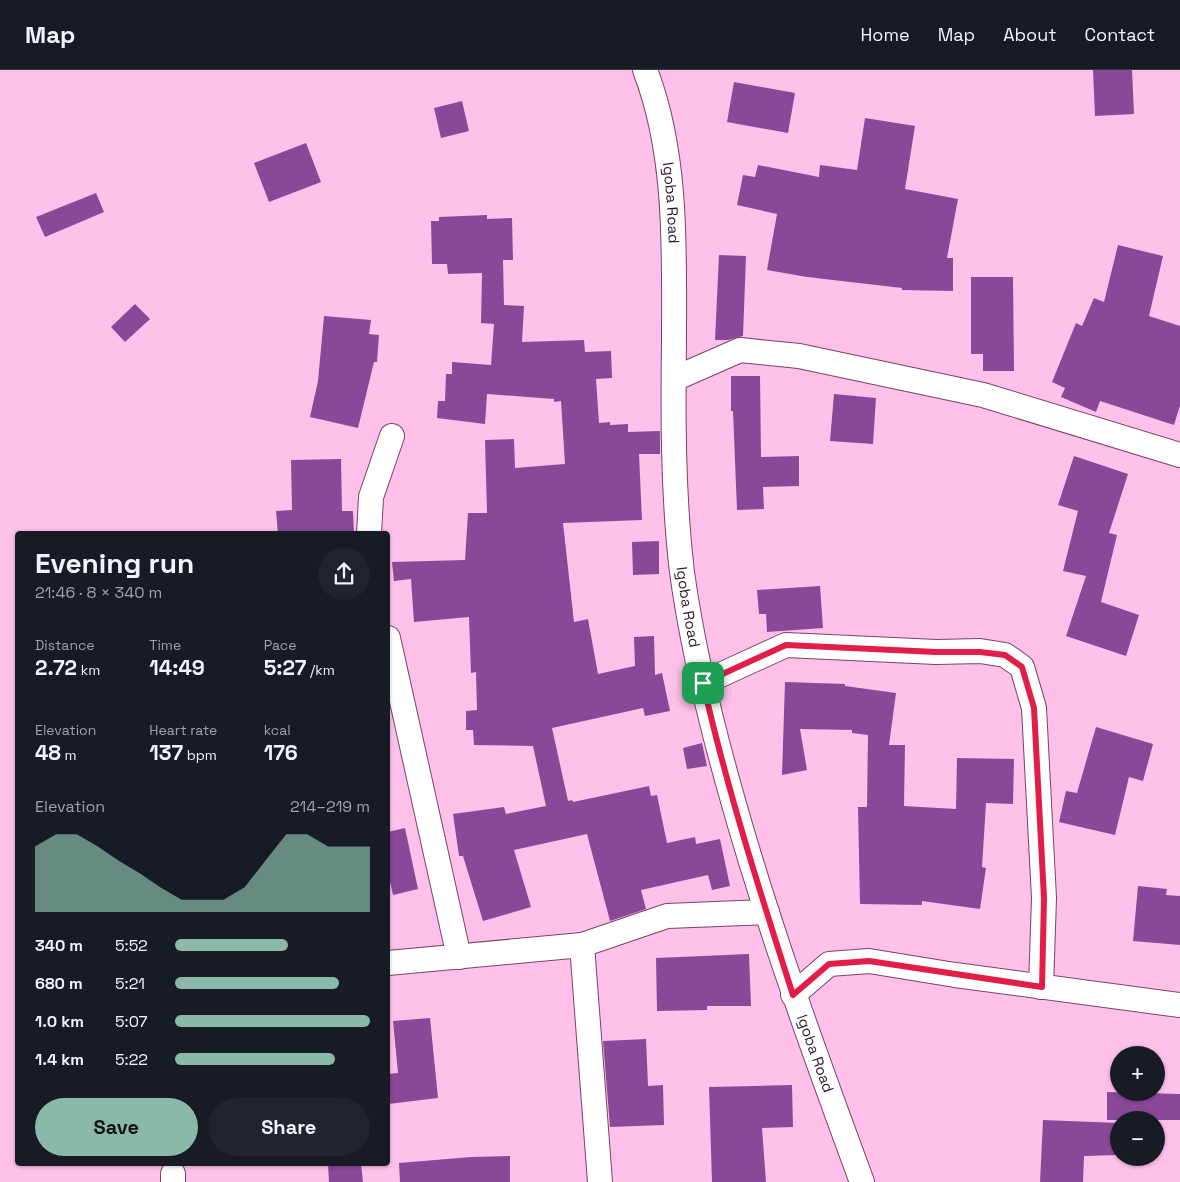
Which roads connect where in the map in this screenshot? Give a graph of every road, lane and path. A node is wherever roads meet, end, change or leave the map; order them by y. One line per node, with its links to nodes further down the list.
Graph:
1 (645, 70): 2 (street, Igoba Road)
2 (674, 379): 4 (street); 7 (street, Igoba Road)
3 (392, 436): 5 (street)
4 (1180, 455)
5 (369, 531)
6 (390, 647): 10 (street)
7 (703, 683): 8 (street, Igoba Road); 12 (street)
8 (767, 912): 9 (street); 13 (street, Igoba Road)
9 (582, 945): 10 (street); 15 (street)
10 (459, 957): 11 (street)
11 (390, 963)
12 (1042, 987): 13 (street); 14 (street)
13 (793, 995): 16 (street, Igoba Road)
14 (1180, 1005)
15 (600, 1182)
16 (862, 1182)

